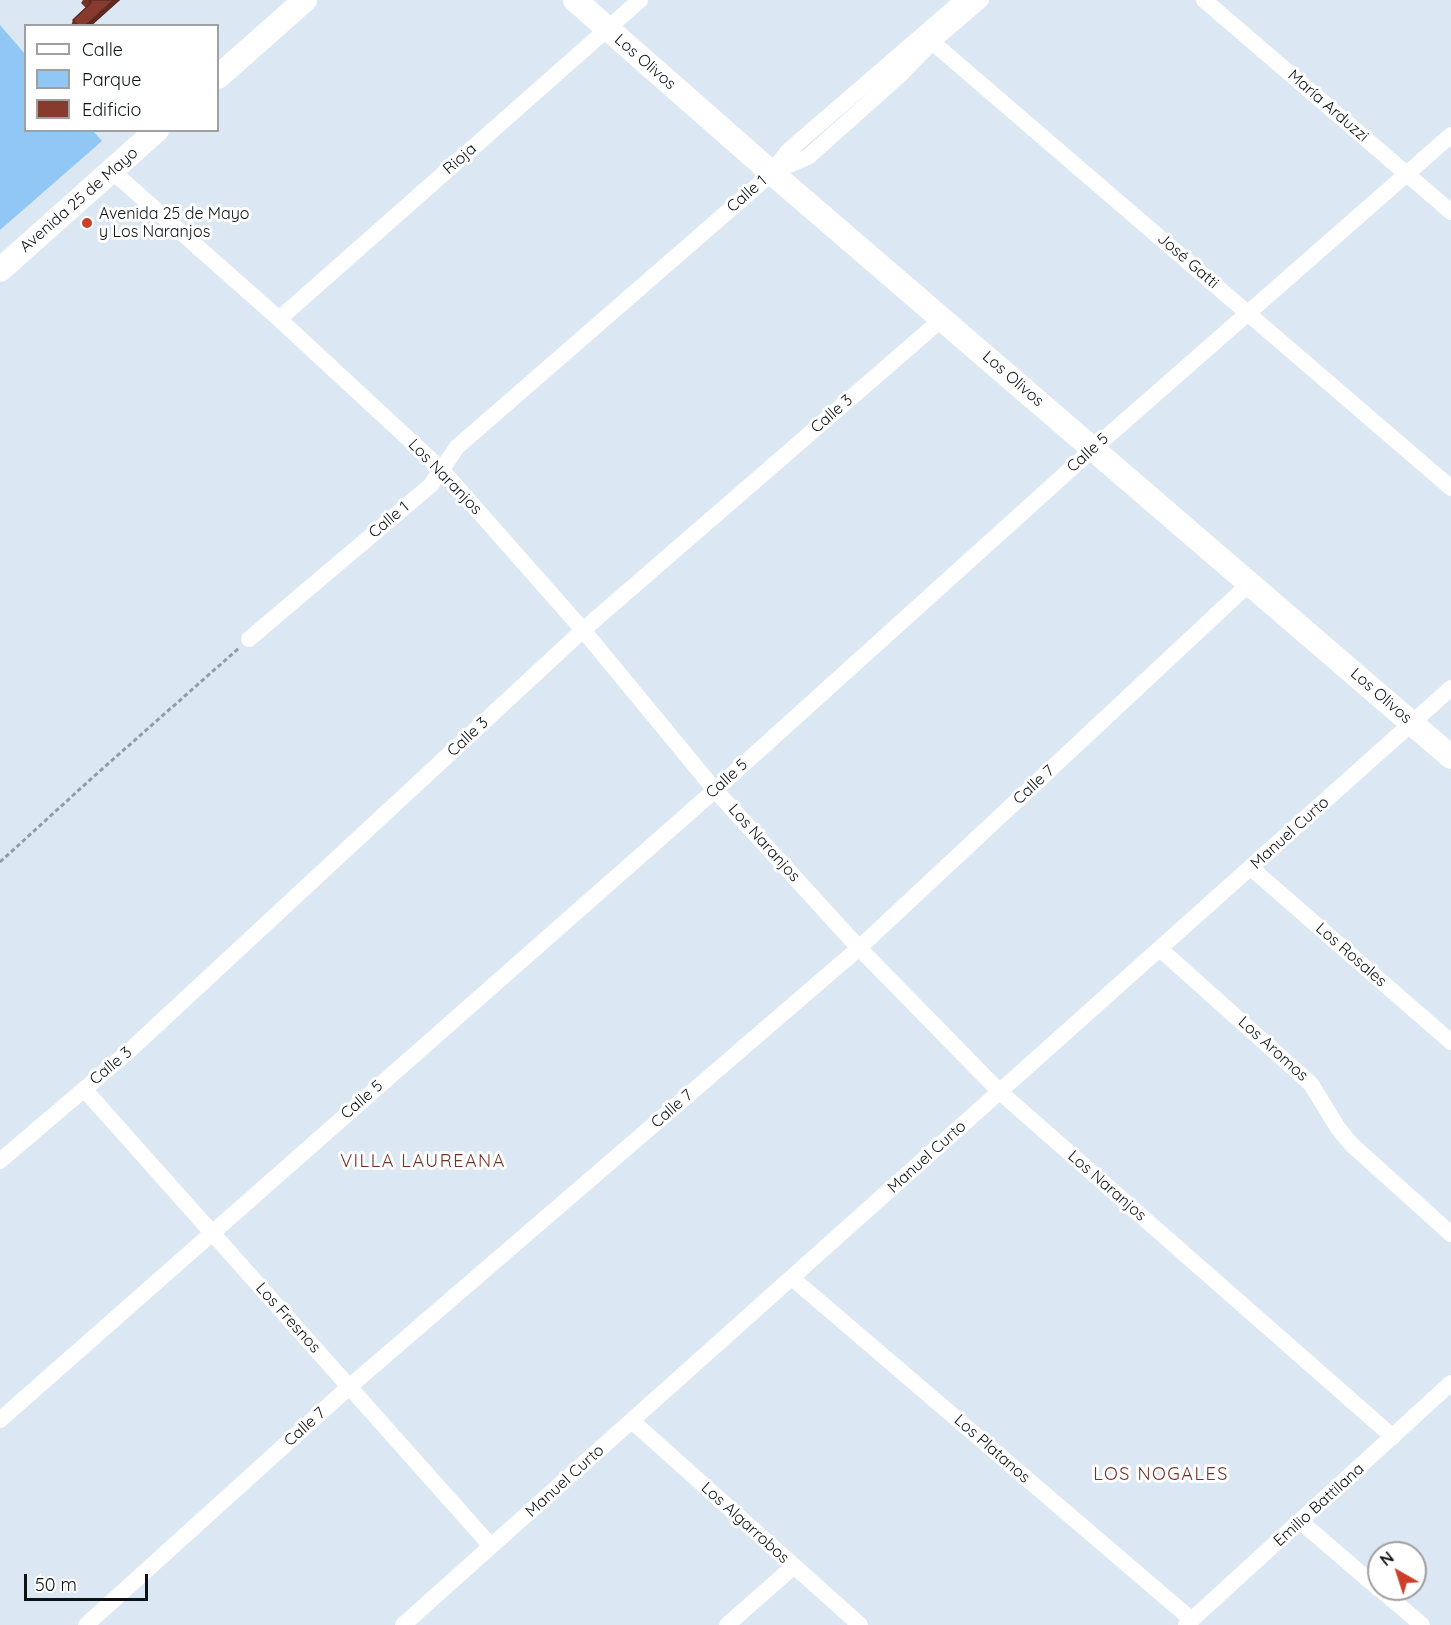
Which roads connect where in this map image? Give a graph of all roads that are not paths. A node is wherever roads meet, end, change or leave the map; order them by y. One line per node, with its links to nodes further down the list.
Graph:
1 (305, 0): 9 (street)
2 (575, 0): 7 (street, Los Olivos)
3 (640, 0): 7 (street, Rioja)
4 (963, 0): 8 (street, Calle 1)
5 (981, 0): 8 (street, Calle 1)
6 (1204, 0): 14 (street, María Arduzzi)
7 (608, 29): 13 (street, Los Olivos); 19 (street, Rioja)
8 (928, 38): 13 (street, Calle 1); 17 (street, José Gatti)
9 (219, 77)
10 (156, 132): 12 (street, Avenida 25 de Mayo)
11 (1451, 135): 14 (street, Calle 5)
12 (112, 171): 16 (street, Avenida 25 de Mayo); 19 (street, Los Naranjos)
13 (772, 172): 18 (street, Los Olivos); 21 (street, Calle 1)
14 (1407, 174): 15 (street, María Arduzzi); 17 (street, Calle 5)
15 (1451, 212)
16 (0, 270)
17 (1247, 313): 20 (street, Calle 5); 22 (street, José Gatti)
18 (942, 318): 20 (street, Los Olivos); 24 (street, Calle 3)
19 (279, 319): 21 (street, Los Naranjos)
20 (1094, 448): 23 (street, Los Olivos); 29 (street, Calle 5)
21 (441, 469): 24 (street, Los Naranjos); 25 (street, Calle 1)
22 (1451, 488)
23 (1250, 583): 27 (street, Los Olivos); 31 (street, Calle 7)
24 (584, 630): 29 (street, Los Naranjos); 34 (street, Calle 3)
25 (249, 639)
26 (1451, 688): 27 (street, Manuel Curto)
27 (1413, 724): 28 (street, Los Olivos); 30 (street, Manuel Curto)
28 (1451, 758)
29 (715, 790): 31 (street, Los Naranjos); 37 (street, Calle 5)
30 (1251, 868): 32 (street, Manuel Curto); 33 (street, Los Rosales)
31 (860, 948): 35 (street, Los Naranjos); 41 (street, Calle 7)
32 (1160, 949): 35 (street, Manuel Curto); 38 (street, Los Aromos)
33 (1451, 1042)
34 (84, 1089): 36 (street, Calle 3); 37 (street, Los Fresnos)
35 (1000, 1092): 39 (street, Manuel Curto); 44 (street, Los Naranjos)
36 (0, 1161)
37 (211, 1232): 41 (street, Los Fresnos); 42 (street, Calle 5)
38 (1451, 1234)
39 (792, 1278): 43 (street, Manuel Curto); 50 (street, Los Platanos)
40 (1451, 1383): 44 (street, Emilio Battilana)
41 (349, 1387): 46 (street, Los Fresnos); 51 (street, Calle 7)
42 (0, 1420)
43 (632, 1421): 46 (street, Manuel Curto); 47 (street, Los Algarrobos)
44 (1393, 1437): 45 (street, Emilio Battilana)
45 (1300, 1522): 48 (street); 50 (street, Emilio Battilana)
46 (492, 1546): 52 (street, Manuel Curto)
47 (793, 1567): 53 (street); 54 (street, Los Algarrobos)
48 (1367, 1579)
49 (1393, 1601): 55 (street)
50 (1189, 1622)
51 (86, 1625)
52 (403, 1625)
53 (727, 1625)
54 (860, 1625)
55 (1422, 1625)

